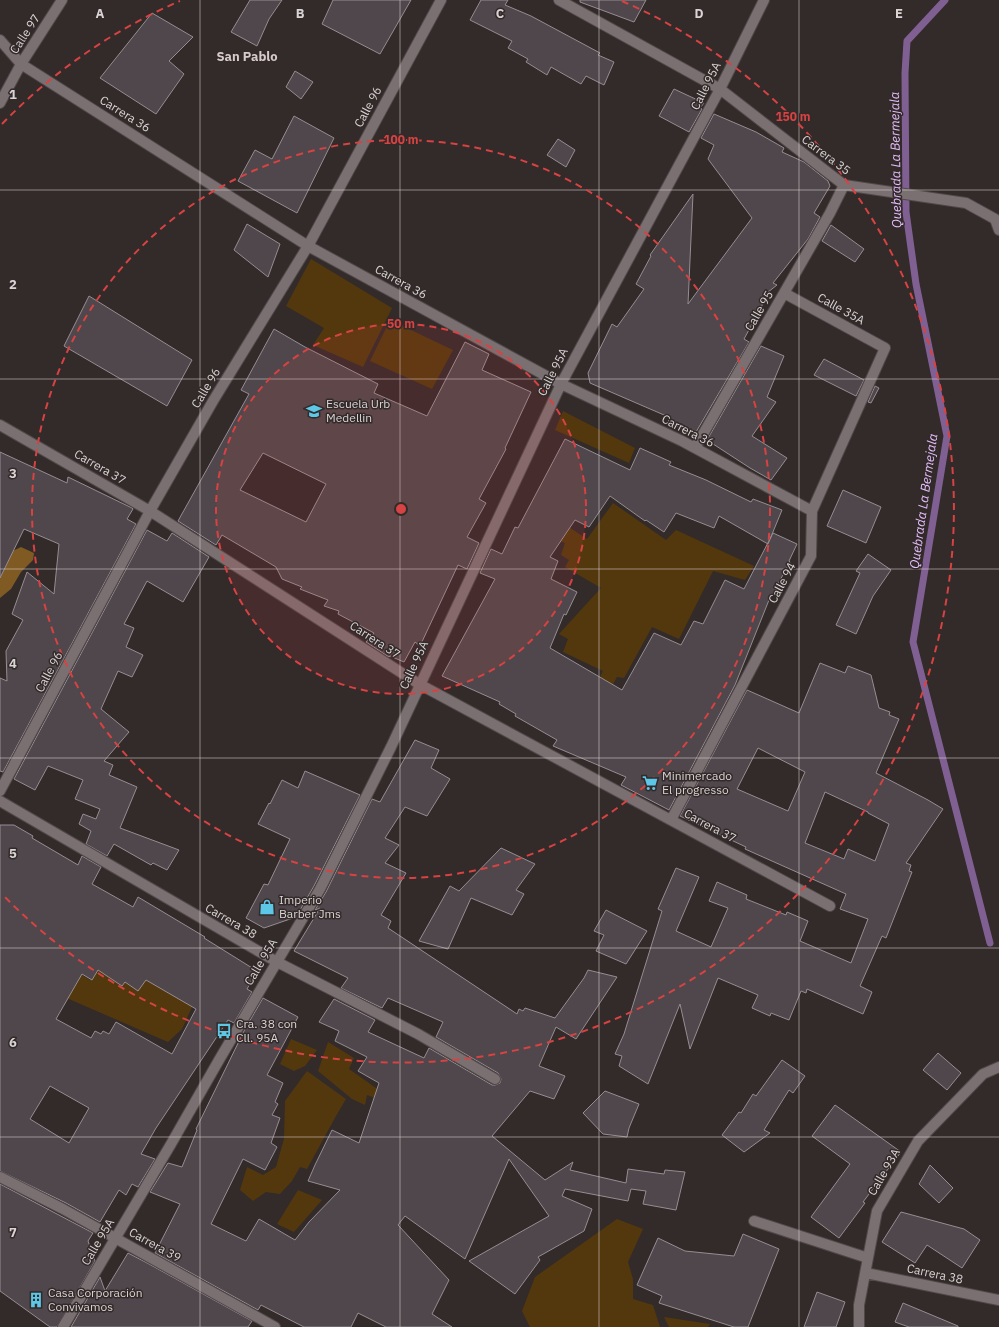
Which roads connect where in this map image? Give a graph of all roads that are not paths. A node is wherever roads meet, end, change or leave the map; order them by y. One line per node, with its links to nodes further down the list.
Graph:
1 (62, 0): 7 (street, Calle 97)
2 (440, 0): 12 (street, Calle 96)
3 (559, 0): 8 (street, Carrera 35)
4 (764, 0): 8 (street, Calle 95A)
5 (0, 40): 7 (street, Carrera 36)
6 (0, 50): 7 (street)
7 (18, 61): 9 (street, Calle 97); 12 (street, Carrera 36)
8 (720, 89): 10 (street, Carrera 35); 15 (street, Calle 95A)
9 (0, 103)
10 (844, 186): 11 (street, Carrera 35); 13 (street, Calle 95)
11 (999, 230)
12 (308, 246): 15 (street, Carrera 36); 18 (street, Calle 96)
13 (784, 293): 14 (street, Calle 35A); 17 (street, Calle 95)
14 (885, 348): 19 (street, Calle 94)
15 (561, 384): 17 (street, Carrera 36); 20 (street, Calle 95A)
16 (0, 425): 18 (street, Carrera 37)
17 (695, 448): 19 (street, Carrera 36)
18 (150, 511): 20 (street, Carrera 37); 21 (street, Calle 96)
19 (812, 511): 23 (street, Calle 94)
20 (419, 684): 23 (street, Carrera 37); 25 (street, Calle 95A)
21 (0, 791)
22 (0, 801): 25 (street, Carrera 38)
23 (671, 820): 24 (street, Carrera 37)
24 (830, 906)
25 (277, 962): 27 (street, Carrera 38); 30 (street, Calle 95A)
26 (999, 1067): 31 (street, Calle 93A)
27 (495, 1079)
28 (0, 1177): 30 (street, Carrera 39)
29 (754, 1221): 31 (street)
30 (116, 1238): 34 (street, Calle 95A); 35 (street, Carrera 39)
31 (868, 1258): 32 (street, Calle 93A)
32 (866, 1273): 33 (street, Carrera 38); 36 (street, Calle 93A)
33 (999, 1300)
34 (63, 1327)
35 (274, 1327)
36 (859, 1327)

